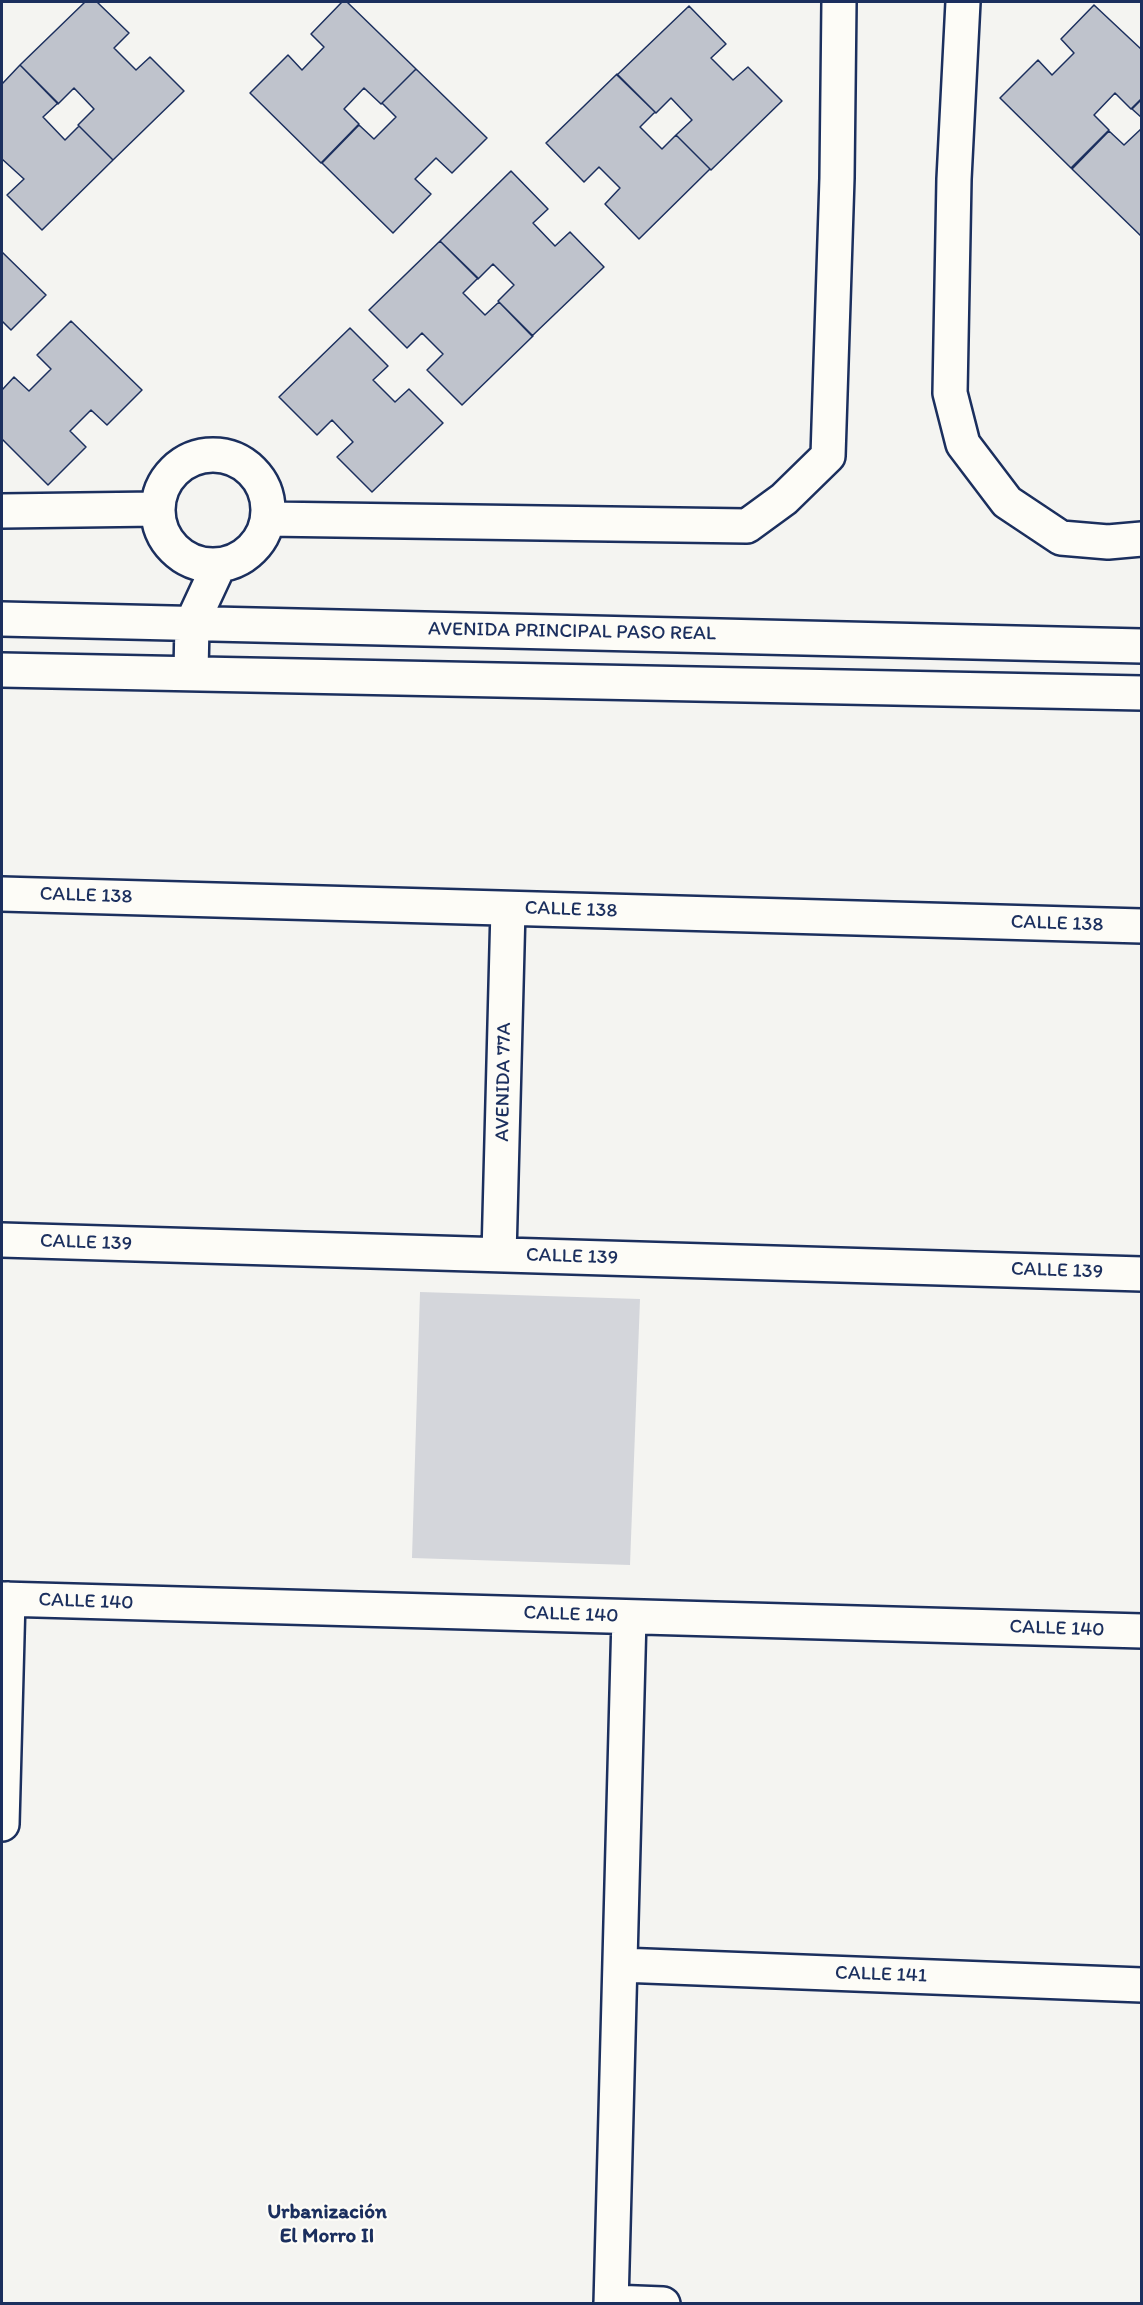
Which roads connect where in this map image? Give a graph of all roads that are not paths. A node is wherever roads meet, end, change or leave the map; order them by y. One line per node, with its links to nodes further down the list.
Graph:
1 (839, 2): 5 (street)
2 (963, 2): 6 (street)
3 (157, 509): 4 (street); 5 (street); 7 (street)
4 (2, 511)
5 (268, 519): 7 (street)
6 (1142, 539)
7 (219, 565): 9 (street)
8 (2, 619): 9 (street, AVENIDA PRINCIPAL PASO REAL)
9 (192, 623): 10 (street, AVENIDA PRINCIPAL PASO REAL); 12 (street)
10 (1142, 646)
11 (2, 670): 12 (street)
12 (191, 674): 13 (street)
13 (1142, 693)
14 (2, 894): 15 (street, CALLE 138)
15 (508, 909): 16 (street, CALLE 138); 18 (street, AVENIDA 77A)
16 (1142, 926)
17 (2, 1240): 18 (street, CALLE 139)
18 (499, 1255): 19 (street, CALLE 139)
19 (1142, 1274)
20 (5, 1599): 21 (street, CALLE 140); 23 (street)
21 (629, 1617): 22 (street, CALLE 140); 24 (street)
22 (1142, 1631)
23 (2, 1824)
24 (620, 1965): 25 (street, CALLE 141); 26 (street)
25 (1142, 1985)
26 (611, 2303): 27 (street)
27 (663, 2304)

